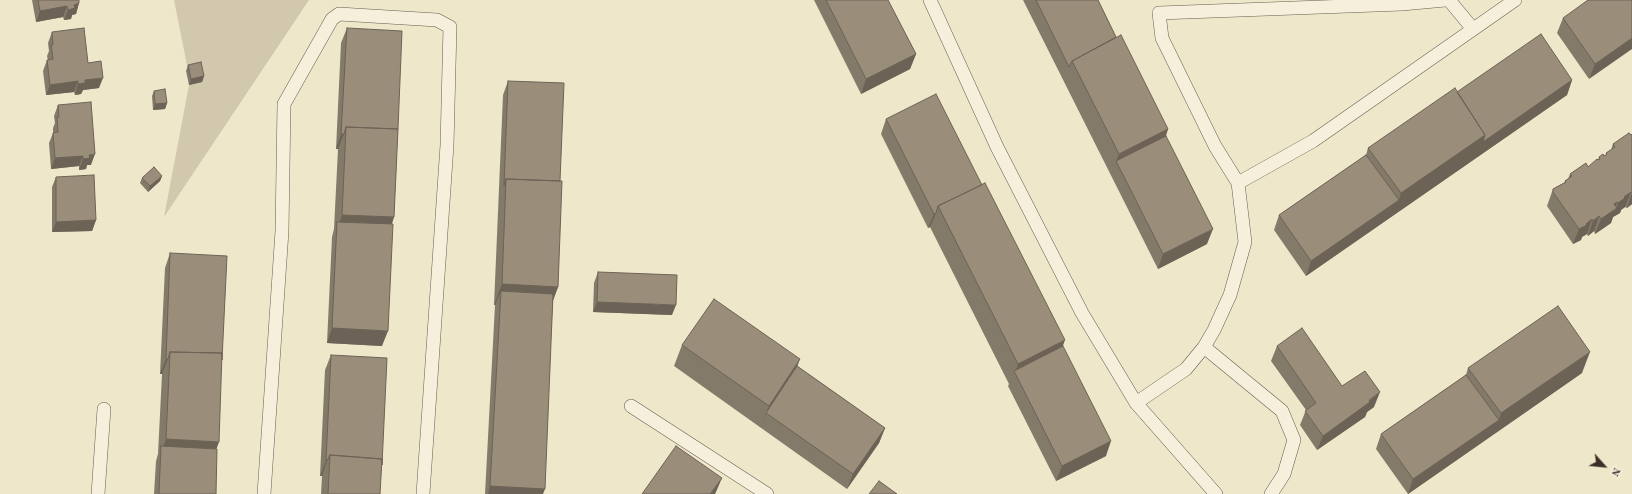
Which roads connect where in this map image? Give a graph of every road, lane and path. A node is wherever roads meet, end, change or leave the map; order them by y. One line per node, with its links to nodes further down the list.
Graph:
1 (930, 0): 8 (lane)
2 (1445, 0): 6 (lane)
3 (1449, 0): 5 (lane)
4 (1515, 0): 5 (lane)
5 (1473, 29): 6 (lane)
6 (1238, 182): 7 (lane)
7 (1204, 347): 8 (lane); 16 (lane)
8 (1136, 403): 15 (lane)
9 (631, 406): 14 (lane)
10 (104, 409): 11 (lane)
11 (98, 494)
12 (264, 494): 13 (lane)
13 (422, 494)
14 (767, 494)
15 (1216, 494)
16 (1271, 494)

